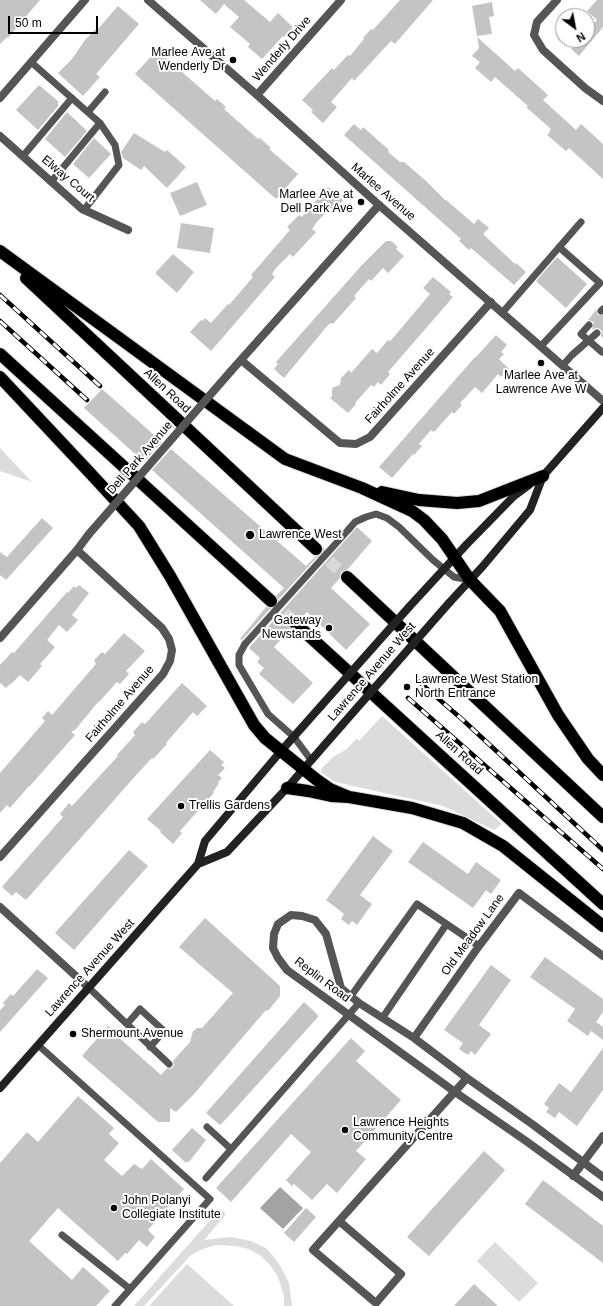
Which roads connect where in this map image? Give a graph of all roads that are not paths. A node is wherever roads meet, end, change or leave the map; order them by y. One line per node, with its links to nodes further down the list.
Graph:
1 (85, 0): 5 (street)
2 (148, 0): 7 (street, Marlee Avenue)
3 (341, 0): 7 (street, Wenderly Drive)
4 (557, 0): 10 (street)
5 (31, 62): 8 (street); 9 (lane)
6 (105, 92): 11 (lane)
7 (257, 96): 16 (street, Marlee Avenue)
8 (0, 98)
9 (72, 98): 11 (lane); 14 (lane)
10 (603, 101)
11 (88, 112): 12 (lane)
12 (100, 123): 15 (lane); 17 (lane)
13 (0, 136): 14 (street, Elway Court)
14 (23, 156): 15 (street, Elway Court)
15 (51, 182): 17 (street, Elway Court)
16 (379, 205): 22 (street, Marlee Avenue); 30 (street, Dell Park Avenue)
17 (84, 210): 19 (street, Elway Court)
18 (581, 222): 20 (lane)
19 (128, 230)
20 (559, 247): 23 (lane); 27 (lane)
21 (0, 253): 36 (highway); 37 (highway, Allen Road)
22 (490, 302): 23 (street, Marlee Avenue); 30 (street, Fairholme Avenue)
23 (502, 313): 27 (street, Marlee Avenue)
24 (589, 325): 26 (lane)
25 (597, 333): 26 (lane)
26 (589, 341): 28 (lane); 31 (lane)
27 (541, 346): 31 (street, Marlee Avenue)
28 (603, 351)
29 (0, 354): 43 (highway)
30 (241, 360): 38 (street, Dell Park Avenue, bridge)
31 (563, 365): 33 (street, Marlee Avenue)
32 (0, 377): 47 (highway)
33 (603, 401)
34 (603, 408): 35 (main road, Lawrence Avenue West)
35 (543, 476): 36 (highway); 39 (main road, Lawrence Avenue West); 42 (main road, Lawrence Avenue West)
36 (362, 488): 39 (highway)
37 (316, 549)
38 (76, 550): 45 (street, Dell Park Avenue); 53 (street, Fairholme Avenue)
39 (454, 558): 40 (main road, Lawrence Avenue West); 42 (highway)
40 (444, 569): 42 (lane); 46 (main road, Lawrence Avenue West, bridge); 46 (lane, bridge)
41 (346, 577): 52 (highway)
42 (470, 580): 48 (main road, Lawrence Avenue West, bridge); 49 (highway)
43 (271, 601)
44 (296, 624): 55 (highway, Allen Road)
45 (0, 638)
46 (294, 737): 47 (main road, Lawrence Avenue West); 48 (lane)
47 (281, 751): 48 (highway); 54 (main road, Lawrence Avenue West)
48 (307, 764): 50 (main road, Lawrence Avenue West); 51 (highway)
49 (603, 775)
50 (287, 788): 51 (highway); 54 (main road, Lawrence Avenue West)
51 (349, 797): 58 (highway)
52 (603, 817)
53 (0, 857)
54 (198, 864): 61 (main road, Lawrence Avenue West)
55 (603, 904)
56 (0, 907): 61 (street)
57 (446, 925): 59 (lane); 62 (lane); 65 (lane)
58 (603, 926)
59 (479, 946): 60 (street, Old Meadow Lane); 67 (street, Old Meadow Lane)
60 (603, 956)
61 (89, 988): 66 (lane); 68 (main road, Lawrence Avenue West)
62 (351, 996): 63 (street, Replin Road); 64 (street, Replin Road)
63 (360, 1003): 64 (lane); 65 (street, Replin Road)
64 (349, 1015): 73 (street, Replin Road); 76 (lane)
65 (383, 1017): 67 (street, Replin Road)
66 (127, 1024): 69 (lane); 69 (lane)
67 (414, 1038): 71 (street, Replin Road)
68 (38, 1045): 72 (main road, Lawrence Avenue West); 84 (lane)
69 (150, 1047): 70 (lane)
70 (169, 1064)
71 (467, 1078): 73 (street); 77 (street, Replin Road)
72 (0, 1088)
73 (455, 1092): 78 (street, Replin Road); 82 (street)
74 (207, 1127): 76 (lane)
75 (603, 1136): 77 (street)
76 (231, 1149): 80 (lane)
77 (583, 1163): 78 (street); 79 (street, Replin Road)
78 (573, 1176): 81 (street, Replin Road)
79 (603, 1177)
80 (206, 1178)
81 (603, 1197)
82 (340, 1221): 82 (street)
83 (62, 1235): 84 (lane)
84 (130, 1289): 85 (lane)
85 (115, 1306)

